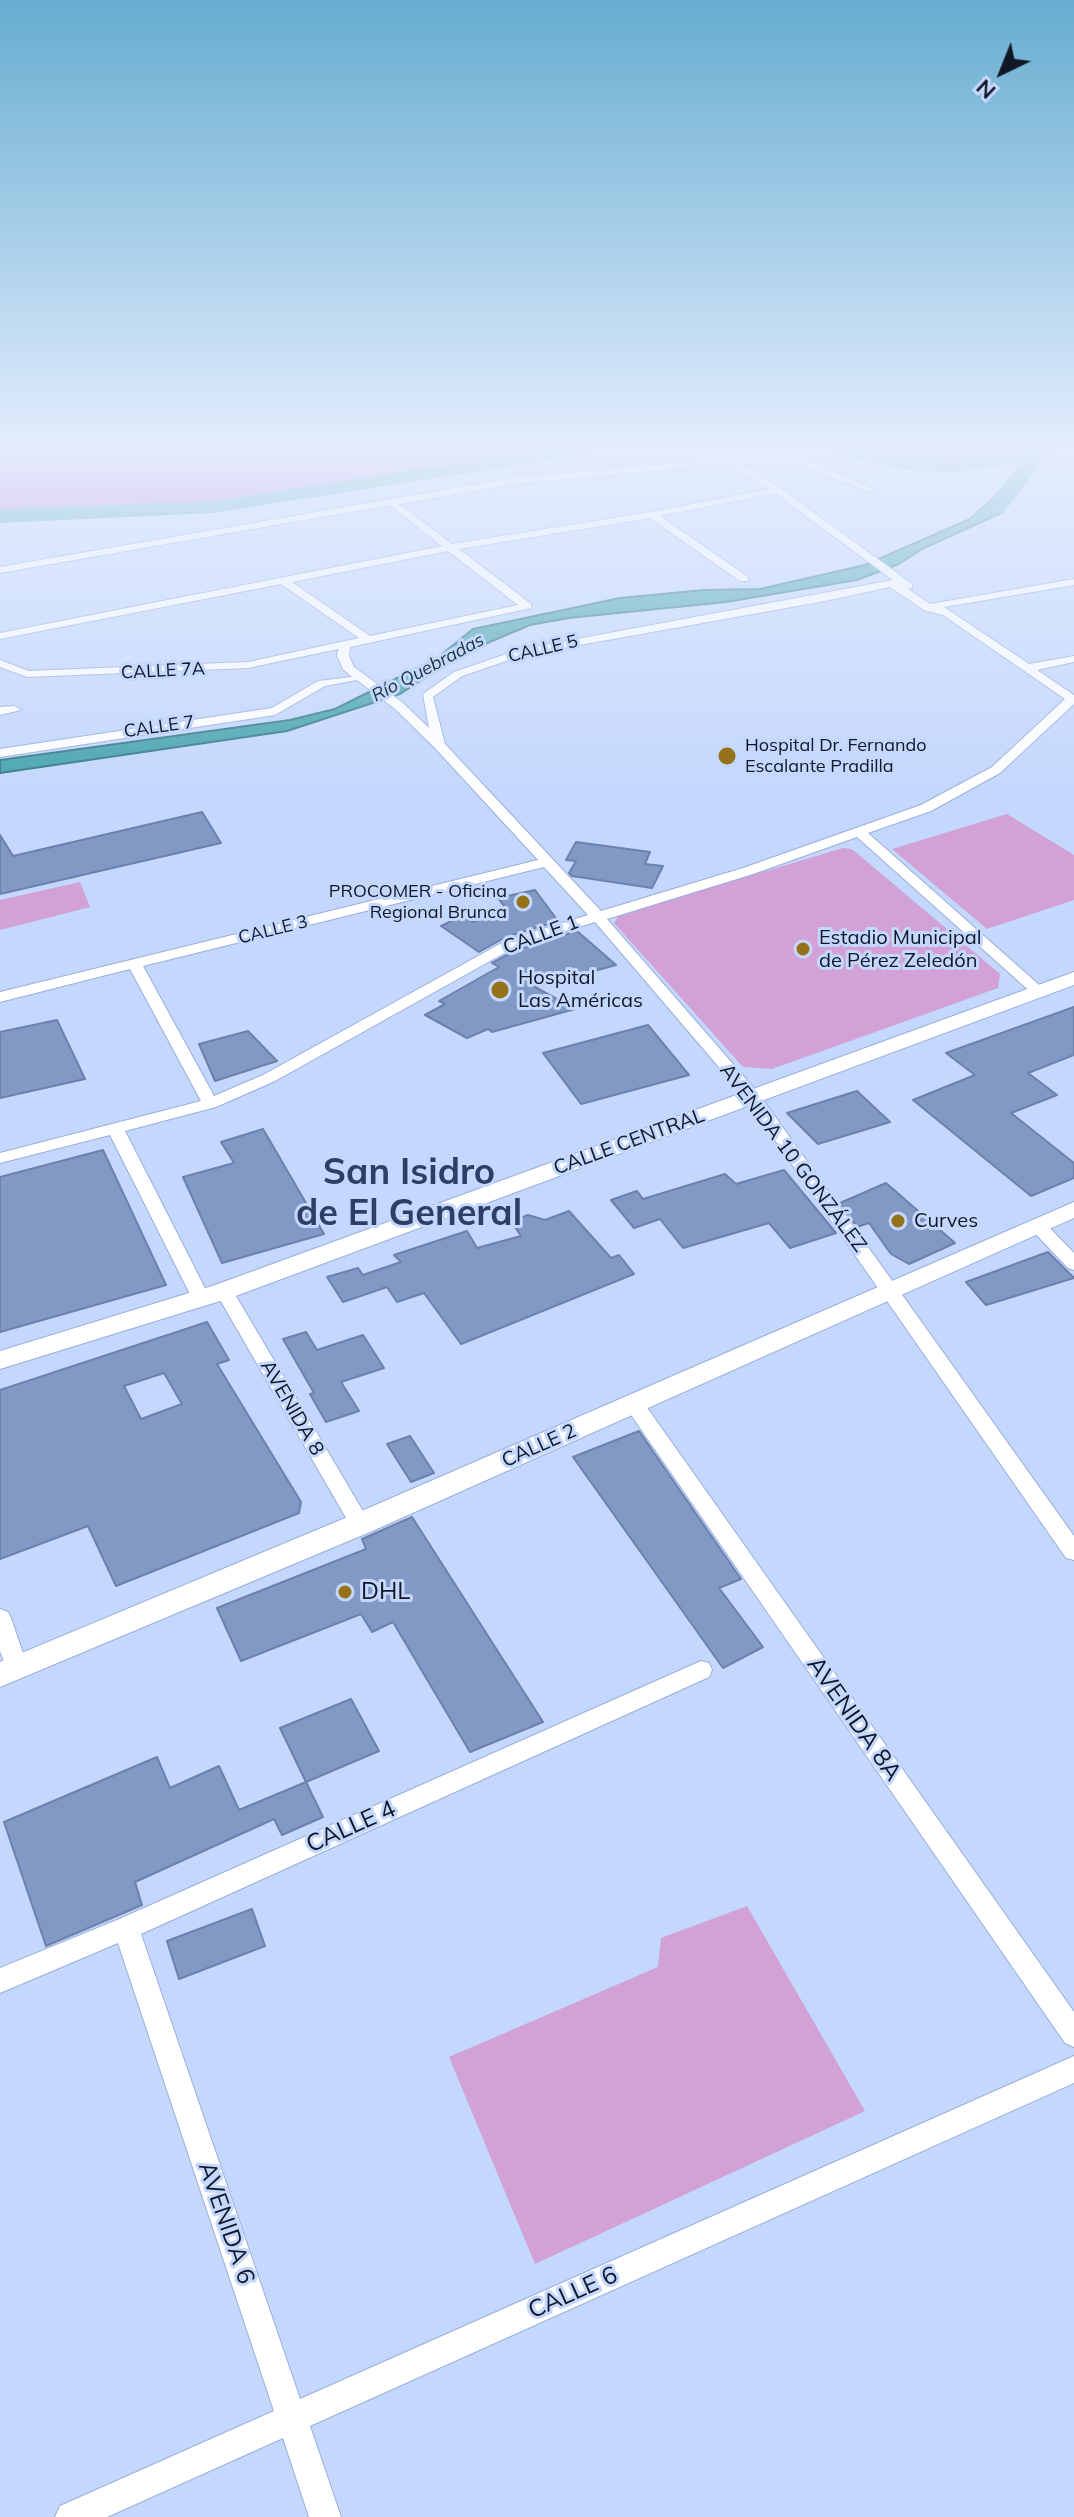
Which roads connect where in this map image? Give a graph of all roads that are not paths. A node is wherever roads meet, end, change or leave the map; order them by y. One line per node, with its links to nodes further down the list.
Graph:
1 (26, 565): 6 (street)
2 (361, 565): 8 (street)
3 (475, 565): 13 (street)
4 (725, 565): 7 (street)
5 (880, 565): 10 (street)
6 (0, 570)
7 (744, 579)
8 (284, 581): 12 (street); 13 (street)
9 (1074, 582): 10 (street)
10 (935, 605): 11 (street)
11 (946, 613): 18 (street); 24 (street, CALLE 5)
12 (0, 636)
13 (369, 640): 14 (street)
14 (344, 646): 16 (street); 19 (street, AVENIDA 10 GONZÁLEZ)
15 (1074, 659): 18 (street)
16 (328, 662): 17 (street, CALLE 7A); 19 (street, AVENIDA 10 GONZÁLEZ); 20 (street, CALLE 7)
17 (0, 663)
18 (1027, 668): 21 (street)
19 (358, 682): 20 (street, CALLE 7); 24 (street, AVENIDA 10 GONZÁLEZ)
20 (312, 688): 25 (street, CALLE 7)
21 (1073, 699): 26 (street, CALLE 1)
22 (15, 710): 23 (street)
23 (0, 711)
24 (439, 745): 27 (street, AVENIDA 10 GONZÁLEZ)
25 (0, 753)
26 (860, 833): 28 (street, CALLE 1); 31 (street)
27 (546, 862): 28 (street, AVENIDA 10 GONZÁLEZ); 29 (street, CALLE 3)
28 (597, 916): 33 (street, AVENIDA 10 GONZÁLEZ); 34 (street, CALLE 1)
29 (135, 964): 32 (street, CALLE 3); 34 (street)
30 (1074, 978): 31 (main road, CALLE CENTRAL)
31 (1039, 992): 33 (main road, CALLE CENTRAL)
32 (0, 997)
33 (753, 1097): 40 (street, AVENIDA 10 GONZÁLEZ); 41 (main road, CALLE CENTRAL)
34 (210, 1104): 35 (street, CALLE 1)
35 (116, 1130): 36 (street, CALLE 1); 41 (street, AVENIDA 8)
36 (0, 1158)
37 (1074, 1209): 38 (main road, CALLE 2)
38 (1037, 1225): 39 (street); 40 (main road, CALLE 2)
39 (1074, 1264)
40 (891, 1290): 43 (main road, CALLE 2); 45 (street, AVENIDA 10 GONZÁLEZ)
41 (212, 1295): 42 (main road, CALLE CENTRAL); 44 (street, AVENIDA 8)
42 (0, 1360)
43 (634, 1404): 44 (main road, CALLE 2); 51 (street, AVENIDA 8A)
44 (360, 1524): 48 (main road, CALLE 2)
45 (1074, 1552)
46 (0, 1618): 48 (street)
47 (701, 1670): 49 (street, CALLE 4)
48 (9, 1672)
49 (126, 1928): 50 (street, CALLE 4); 53 (street, AVENIDA 6)
50 (0, 1981)
51 (1074, 2034)
52 (1074, 2069): 53 (street, CALLE 6)
53 (292, 2416): 54 (street, CALLE 6); 55 (street, AVENIDA 6)
54 (71, 2517)
55 (325, 2517)

